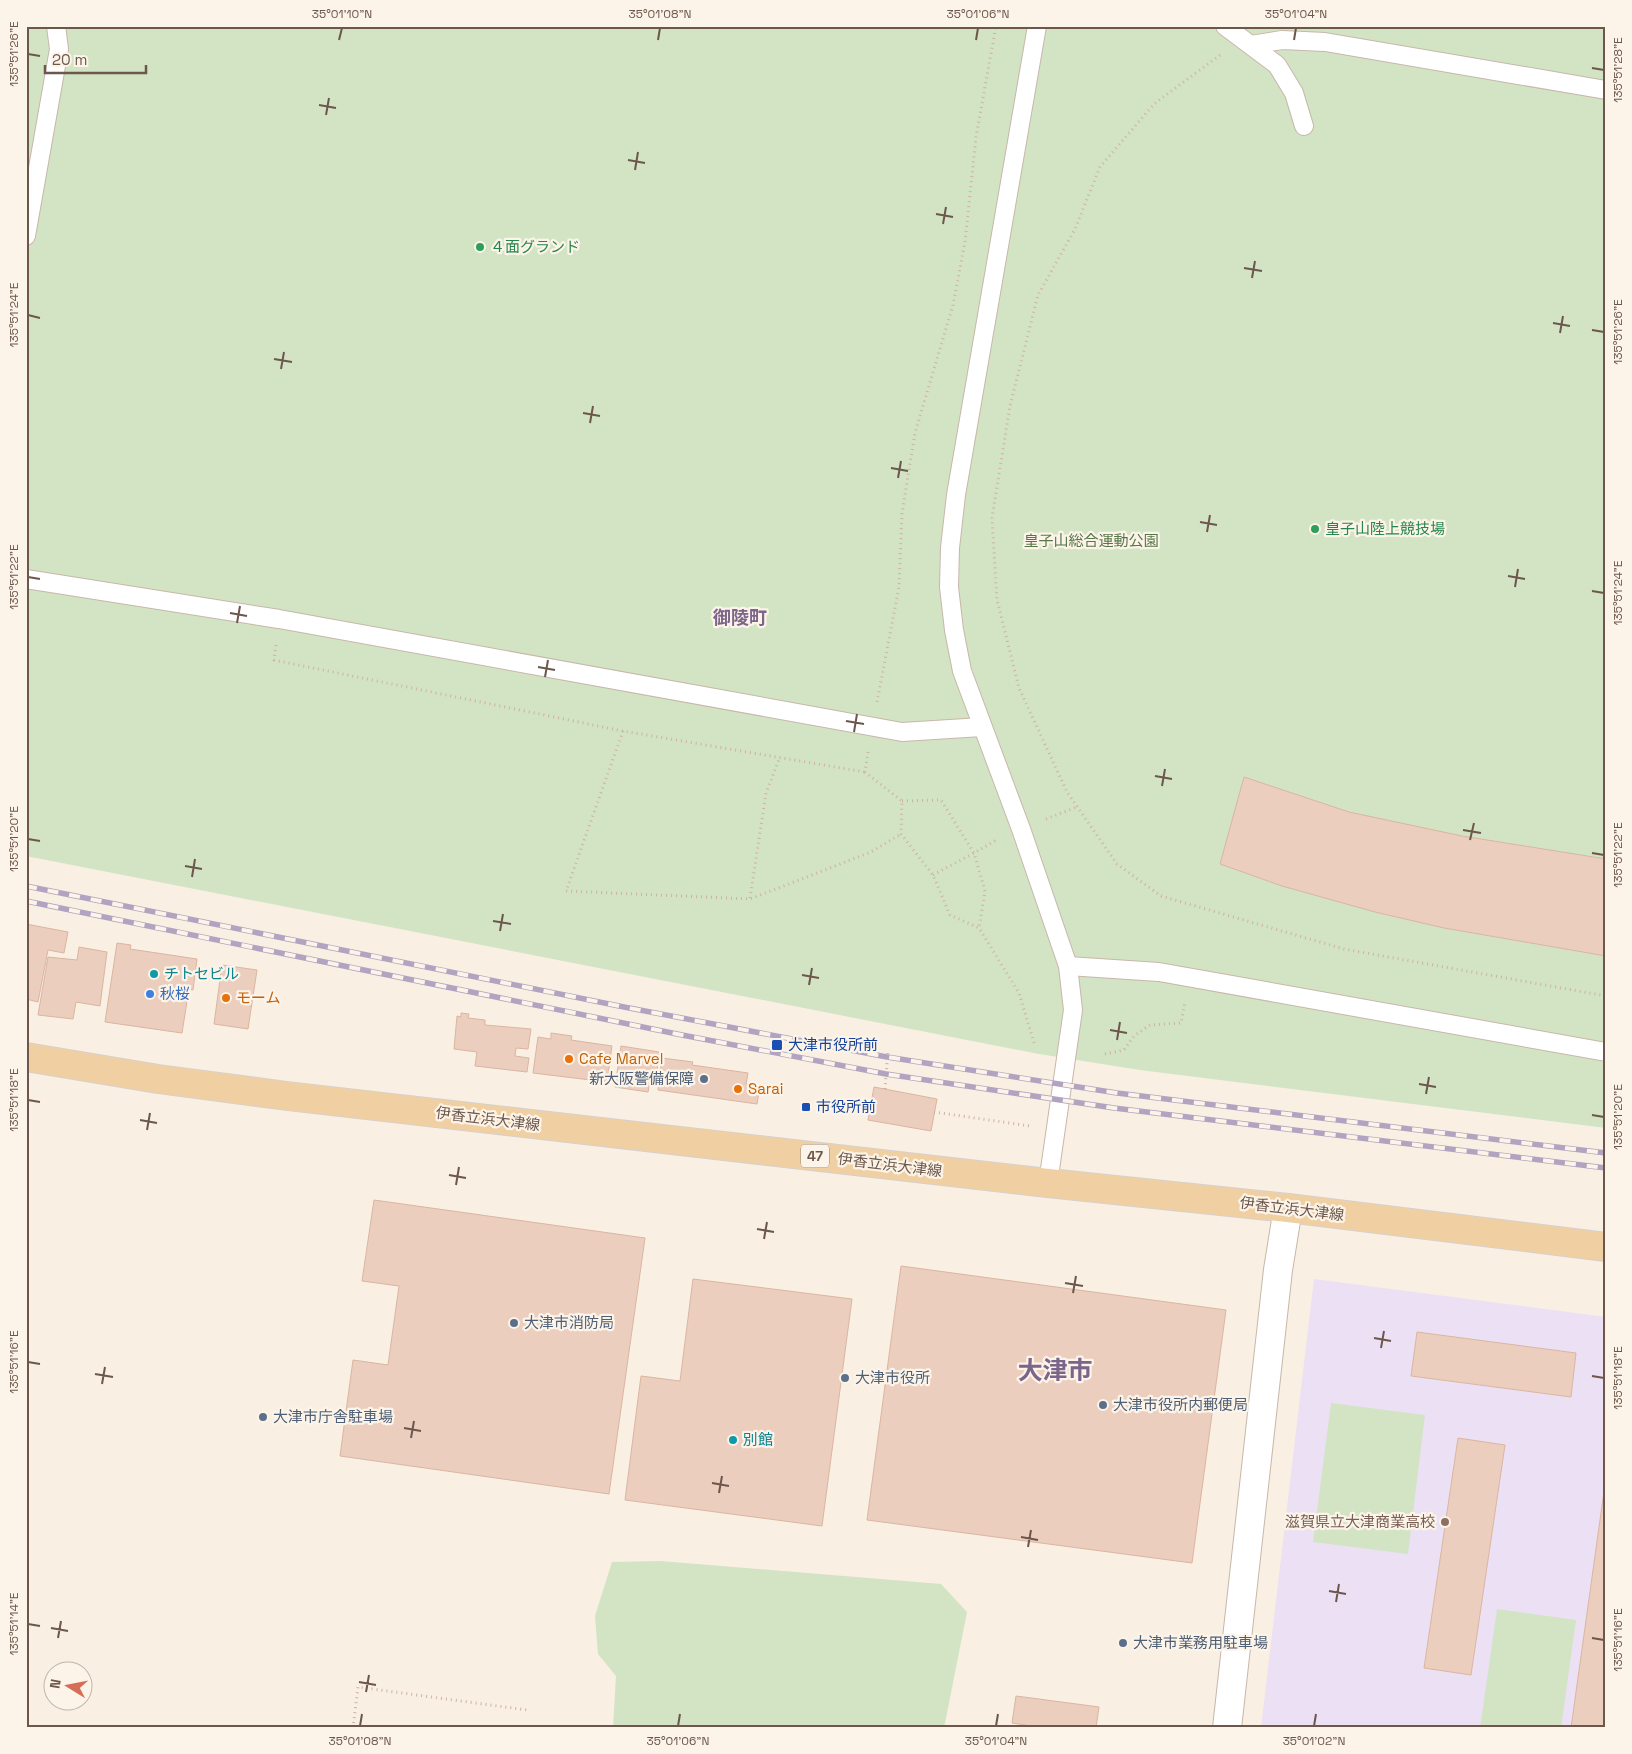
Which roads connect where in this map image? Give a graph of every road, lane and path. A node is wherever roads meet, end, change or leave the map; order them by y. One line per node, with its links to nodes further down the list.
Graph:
1 (56, 26): 7 (lane)
2 (1037, 26): 10 (lane)
3 (1225, 26): 4 (lane)
4 (1251, 45): 5 (lane); 6 (lane); 15 (path)
5 (1606, 90)
6 (1304, 126)
7 (26, 236)
8 (26, 579): 9 (lane)
9 (279, 619): 10 (lane); 11 (path)
10 (982, 727): 23 (lane)
11 (622, 731): 12 (path); 21 (path)
12 (780, 757): 13 (path); 21 (path)
13 (865, 772)
14 (902, 801): 19 (path)
15 (1078, 807): 16 (path); 25 (path)
16 (1044, 820)
17 (902, 834): 21 (path)
18 (1003, 835): 19 (path)
19 (974, 853): 20 (path); 22 (path)
20 (933, 875)
21 (750, 899)
22 (979, 928)
23 (1068, 966): 24 (lane); 33 (lane)
24 (1189, 977): 27 (lane); 28 (path)
25 (1606, 996)
26 (888, 1050): 30 (path)
27 (1606, 1052)
28 (1105, 1054)
29 (26, 1057): 33 (main road, 伊香立浜大津線 / 47)
30 (884, 1089)
31 (934, 1112): 32 (path)
32 (1030, 1126)
33 (1048, 1183): 34 (main road, 伊香立浜大津線 / 47)
34 (1288, 1208): 35 (main road, 伊香立浜大津線 / 47); 38 (street)
35 (1606, 1247)
36 (527, 1710): 37 (path)
37 (353, 1728)
38 (1227, 1728)

